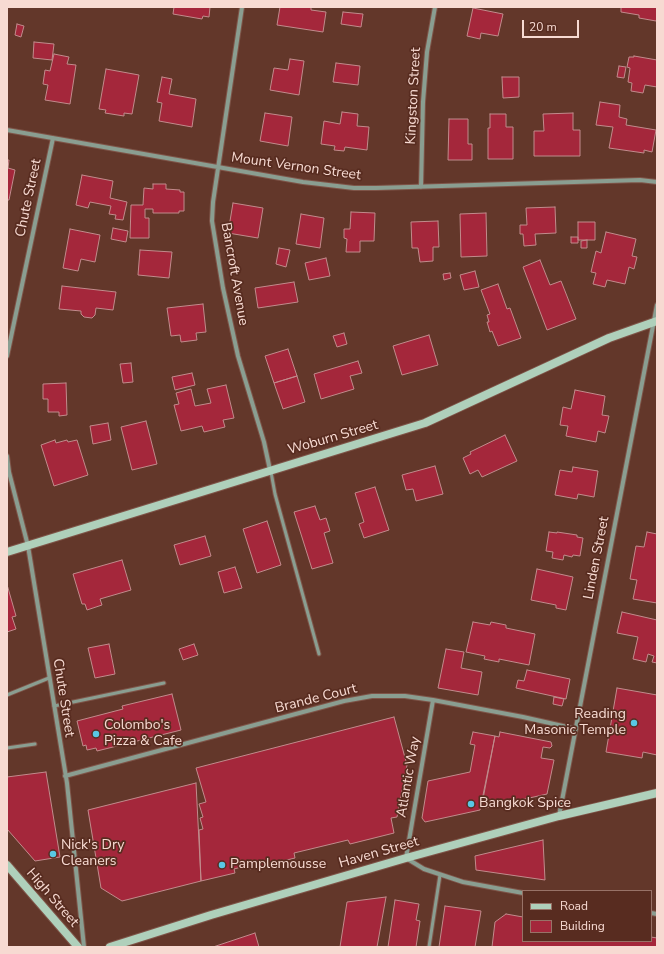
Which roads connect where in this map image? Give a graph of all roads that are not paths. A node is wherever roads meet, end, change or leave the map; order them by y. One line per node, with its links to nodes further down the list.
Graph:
1 (242, 7): 5 (street, Bancroft Avenue)
2 (435, 7): 7 (street, Kingston Street)
3 (7, 130): 4 (street, Mount Vernon Street)
4 (53, 138): 5 (street, Mount Vernon Street); 10 (street, Chute Street)
5 (218, 167): 7 (street, Mount Vernon Street); 12 (street, Bancroft Avenue)
6 (657, 182): 7 (street, Mount Vernon Street)
7 (421, 187)
8 (657, 305): 9 (street, Linden Street)
9 (655, 322): 12 (street, Woburn Street); 21 (street, Linden Street)
10 (7, 356)
11 (7, 456): 13 (street, Chute Street)
12 (270, 470): 13 (street, Woburn Street); 15 (lane)
13 (28, 546): 14 (street, Woburn Street); 16 (street, Chute Street)
14 (7, 552)
15 (319, 654)
16 (49, 678): 18 (lane); 20 (street, Chute Street)
17 (164, 683): 20 (lane)
18 (7, 695)
19 (433, 700): 21 (street, Brande Court); 24 (street, Brande Court); 27 (street, Atlantic Way)
20 (54, 706): 24 (street, Chute Street)
21 (576, 729): 26 (street, Linden Street)
22 (35, 744): 23 (lane)
23 (7, 748)
24 (65, 776): 32 (street, Chute Street)
25 (657, 793): 26 (street, Haven Street)
26 (559, 816): 27 (street, Haven Street)
27 (406, 858): 29 (street); 33 (street, Haven Street)
28 (7, 865): 31 (street, High Street)
29 (440, 875): 30 (street); 34 (lane)
30 (522, 893)
31 (78, 947)
32 (84, 947)
33 (110, 947)
34 (429, 947)

